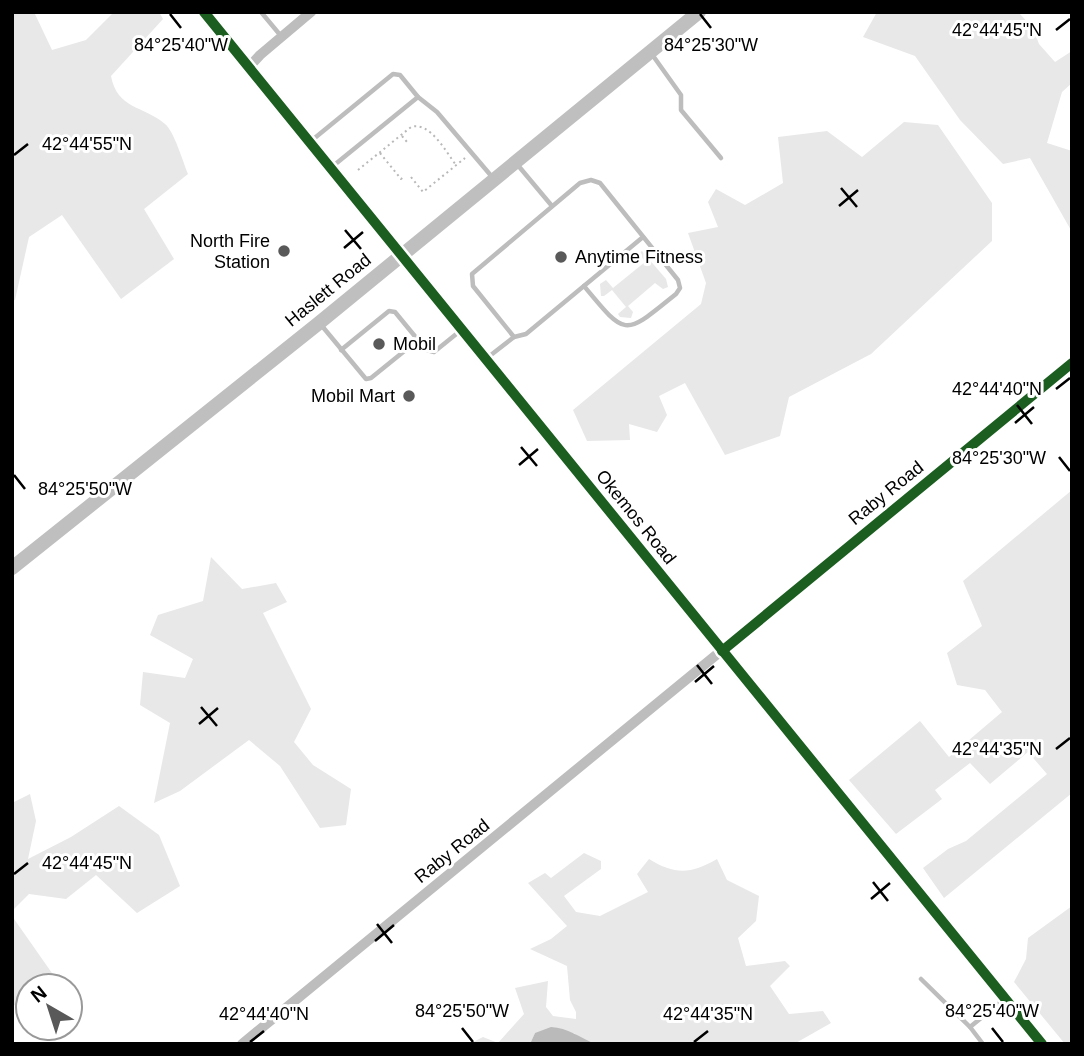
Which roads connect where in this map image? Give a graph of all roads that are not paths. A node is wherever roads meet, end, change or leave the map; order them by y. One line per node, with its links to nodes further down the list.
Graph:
1 (204, 12): 7 (street, Okemos Road)
2 (261, 12): 5 (lane)
3 (311, 12): 5 (street)
4 (699, 12): 6 (street, Haslett Road)
5 (281, 37): 7 (street)
6 (651, 52): 10 (lane); 11 (street, Haslett Road)
7 (249, 67): 9 (street, Okemos Road)
8 (418, 97): 9 (lane); 12 (lane); 13 (lane)
9 (308, 143): 12 (street, Okemos Road)
10 (721, 158)
11 (516, 162): 13 (street, Haslett Road); 14 (lane)
12 (329, 169): 16 (street, Okemos Road)
13 (494, 180): 16 (street, Haslett Road)
14 (552, 206): 15 (lane); 20 (lane)
15 (643, 237): 17 (lane); 17 (lane)
16 (401, 256): 18 (street, Haslett Road); 19 (street, Okemos Road)
17 (584, 286): 20 (lane)
18 (319, 323): 23 (lane); 29 (street, Haslett Road)
19 (461, 330): 21 (lane); 25 (street, Okemos Road)
20 (514, 337): 25 (lane)
21 (418, 340): 23 (lane); 24 (lane)
22 (397, 348): 24 (lane)
23 (341, 350): 28 (lane)
24 (401, 353): 28 (lane)
25 (485, 360): 30 (street, Okemos Road)
26 (380, 361): 28 (lane)
27 (1072, 363): 30 (street, Raby Road)
28 (385, 367)
29 (12, 568)
30 (722, 650): 32 (street, Okemos Road); 34 (street, Raby Road)
31 (921, 979): 33 (lane)
32 (1006, 998): 33 (lane); 36 (street, Okemos Road)
33 (970, 1027): 35 (lane)
34 (242, 1044)
35 (983, 1044)
36 (1042, 1044)

